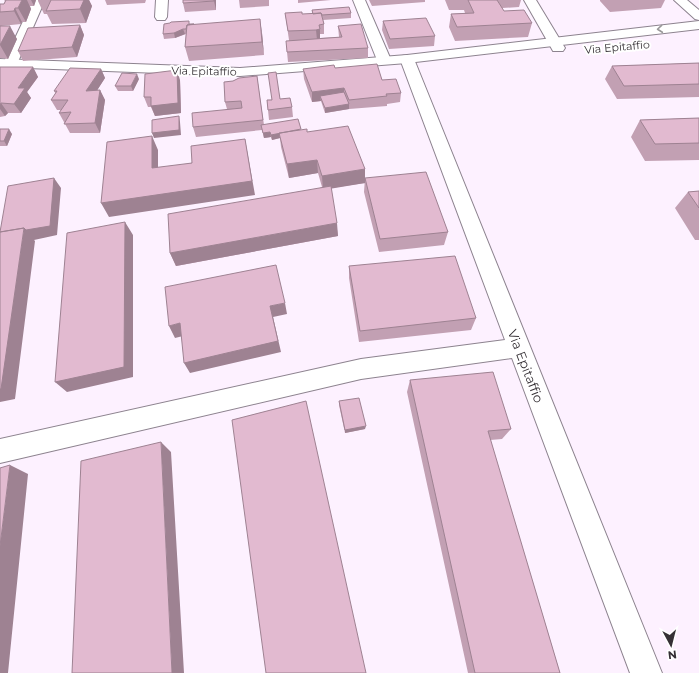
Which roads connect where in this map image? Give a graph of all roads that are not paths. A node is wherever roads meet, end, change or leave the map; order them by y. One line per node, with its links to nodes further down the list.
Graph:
1 (40, 0): 13 (street)
2 (162, 0): 7 (street)
3 (359, 0): 12 (street)
4 (530, 0): 9 (street)
5 (680, 0): 6 (street)
6 (699, 16)
7 (161, 17)
8 (699, 25): 9 (street, Via Epitaffio, one-way to 9)
9 (556, 45): 10 (street, Via Epitaffio); 11 (street, Via Epitaffio)
10 (588, 51)
11 (407, 59): 12 (street, Via Epitaffio); 14 (street, Via Epitaffio)
12 (384, 60): 13 (street, Via Epitaffio)
13 (5, 63)
14 (518, 348): 15 (street); 16 (street, Via Epitaffio)
15 (0, 451)
16 (646, 673)

